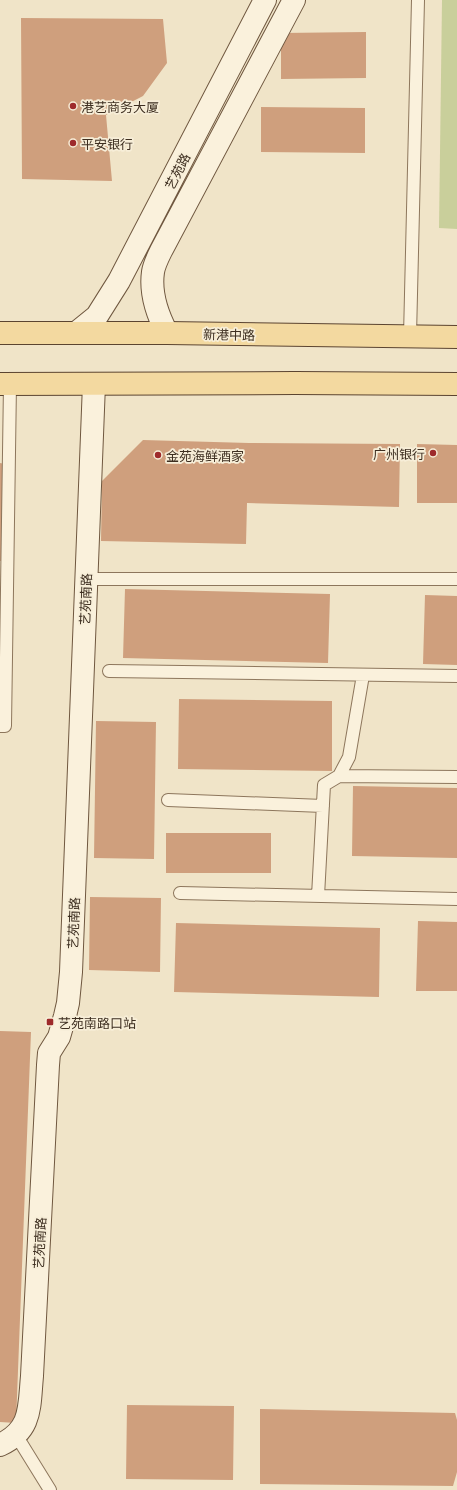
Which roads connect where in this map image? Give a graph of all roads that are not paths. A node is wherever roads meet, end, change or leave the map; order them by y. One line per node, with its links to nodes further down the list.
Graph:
1 (265, 0): 5 (street, 艺苑路)
2 (294, 0): 6 (street, 艺苑路)
3 (418, 0): 7 (lane)
4 (0, 332): 5 (main road, 新港中路)
5 (76, 333): 6 (main road, 新港中路)
6 (167, 333): 7 (main road, 新港中路)
7 (410, 336): 8 (main road, 新港中路)
8 (457, 337)
9 (5, 384): 10 (main road); 17 (lane)
10 (94, 384): 11 (main road); 12 (street, 艺苑南路)
11 (457, 384)
12 (86, 579): 13 (lane); 25 (street, 艺苑南路)
13 (457, 579)
14 (109, 671): 15 (lane)
15 (363, 675): 16 (lane); 18 (lane)
16 (457, 676)
17 (0, 726)
18 (339, 776): 19 (lane); 21 (lane)
19 (457, 777)
20 (168, 800): 21 (lane)
21 (323, 806): 23 (lane)
22 (180, 893): 23 (lane)
23 (318, 896): 24 (lane)
24 (457, 898)
25 (8, 1440): 26 (lane)
26 (50, 1490)

